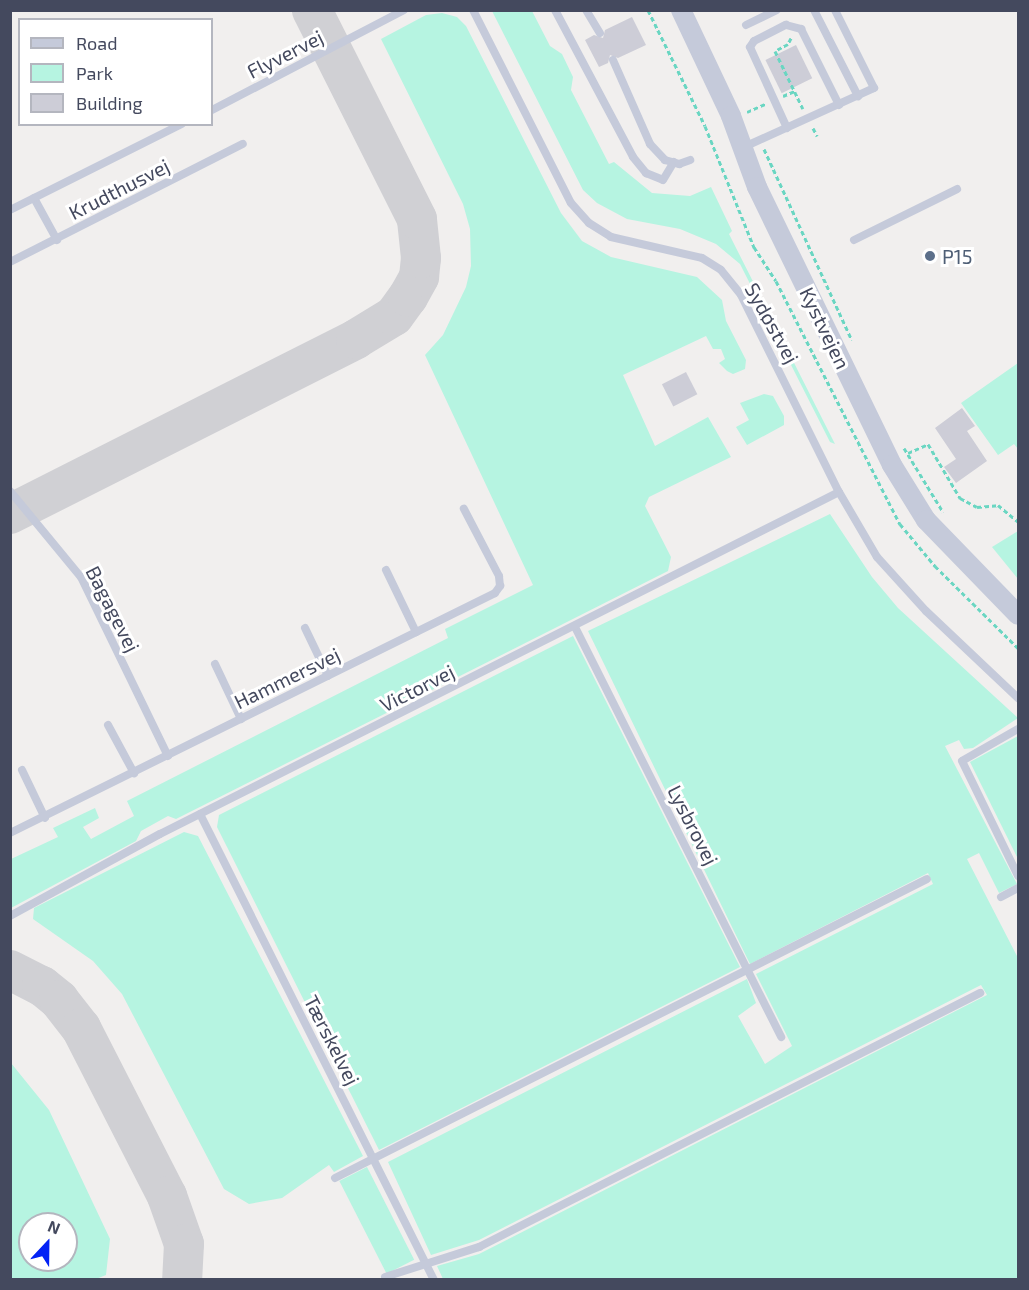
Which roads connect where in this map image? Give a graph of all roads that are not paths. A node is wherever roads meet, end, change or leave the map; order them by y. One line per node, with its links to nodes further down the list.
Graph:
1 (404, 10): 14 (lane, Flyvervej)
2 (473, 10): 28 (lane, Sydøstvej)
3 (555, 10): 20 (lane)
4 (586, 10): 10 (lane)
5 (681, 10): 18 (street, Kystvejen)
6 (777, 10): 9 (lane)
7 (814, 10): 12 (lane)
8 (835, 10): 12 (lane)
9 (746, 25)
10 (600, 33)
11 (613, 60): 20 (lane)
12 (858, 96): 13 (lane)
13 (839, 105): 16 (lane); 16 (lane)
14 (213, 109)
15 (178, 126): 22 (lane)
16 (788, 128): 18 (lane)
17 (243, 144): 24 (lane, Krudthusvej)
18 (752, 144): 31 (street, Kystvejen)
19 (690, 160): 20 (lane)
20 (674, 162)
21 (957, 189): 25 (lane)
22 (34, 198): 23 (lane); 24 (lane)
23 (10, 210)
24 (57, 240): 26 (lane, Krudthusvej)
25 (854, 240)
26 (10, 262)
27 (10, 491): 41 (lane, Bagagevej)
28 (839, 492): 32 (lane, Victorvej); 37 (lane, Sydøstvej)
29 (464, 509): 34 (lane, Hammersvej)
30 (386, 570): 34 (lane)
31 (1018, 615)
32 (575, 627): 44 (lane, Victorvej); 52 (lane, Lysbrovej)
33 (306, 628): 36 (lane)
34 (416, 632): 36 (lane, Hammersvej)
35 (215, 664): 38 (lane)
36 (328, 676): 38 (lane, Hammersvej)
37 (1018, 698)
38 (241, 719): 41 (lane, Hammersvej)
39 (108, 725): 43 (lane)
40 (1018, 729): 47 (lane)
41 (168, 756): 43 (lane, Hammersvej)
42 (22, 770): 45 (lane)
43 (134, 773): 45 (lane, Hammersvej)
44 (200, 814): 51 (lane, Victorvej); 55 (lane, Tærskelvej)
45 (45, 818): 46 (lane, Hammersvej)
46 (10, 833)
47 (1018, 876)
48 (927, 879): 52 (lane)
49 (1018, 888): 50 (lane)
50 (1001, 897)
51 (10, 916)
52 (748, 971): 54 (lane, Lysbrovej); 55 (lane)
53 (980, 993): 57 (lane)
54 (781, 1038)
55 (374, 1160): 56 (lane); 57 (lane, Tærskelvej)
56 (335, 1178)
57 (426, 1263): 58 (lane); 59 (lane, Tærskelvej)
58 (385, 1277)
59 (434, 1280)

